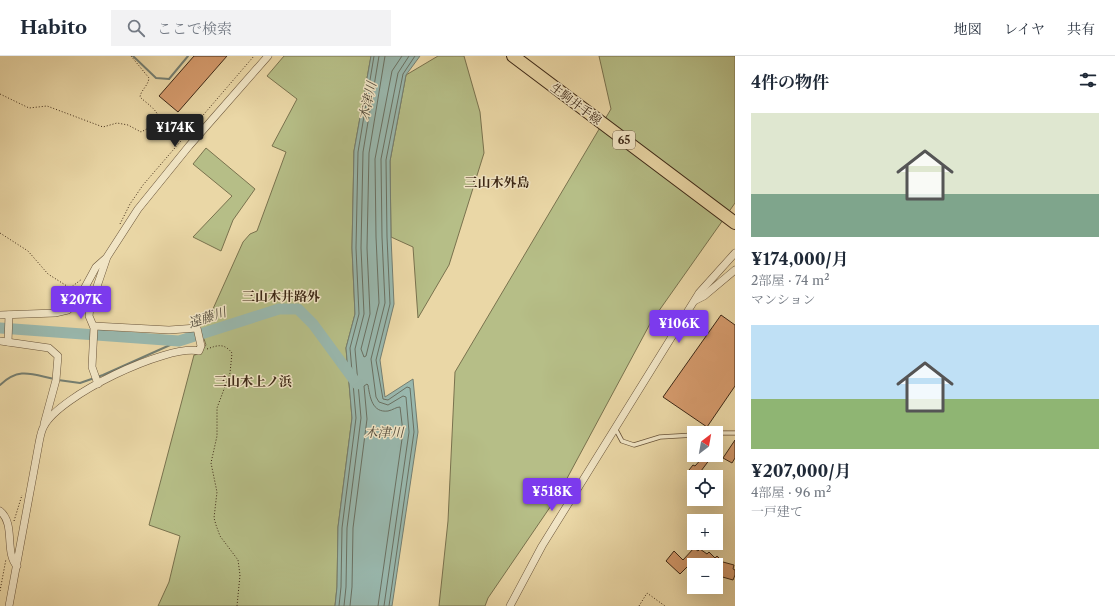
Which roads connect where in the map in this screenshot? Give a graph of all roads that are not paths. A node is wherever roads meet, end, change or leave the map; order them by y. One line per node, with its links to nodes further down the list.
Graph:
1 (268, 56): 7 (street)
2 (512, 56): 5 (main road, 生駒井手線 / 65)
3 (524, 56): 4 (main road, 生駒井手線 / 65)
4 (735, 214)
5 (735, 223)
6 (735, 253): 9 (street)
7 (107, 257): 11 (street); 12 (street)
8 (735, 270): 9 (street)
9 (695, 301): 16 (street)
10 (0, 315): 11 (street)
11 (9, 317): 13 (street)
12 (94, 326): 14 (street); 14 (street)
13 (5, 340): 15 (street)
14 (98, 384): 15 (street)
15 (44, 425): 21 (street)
16 (615, 428): 19 (lane); 23 (street)
17 (735, 432): 18 (lane)
18 (723, 433)
19 (687, 435)
20 (0, 511): 21 (street)
21 (17, 566): 22 (street)
22 (9, 606)
23 (510, 606)

